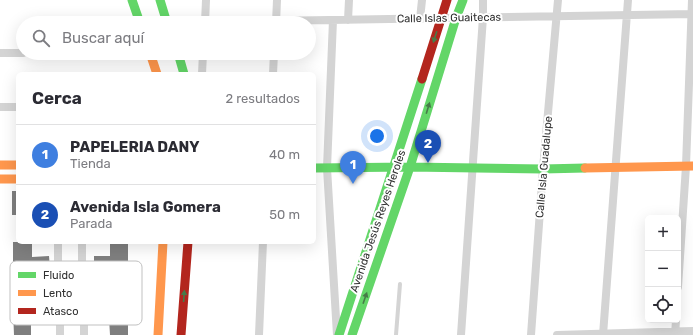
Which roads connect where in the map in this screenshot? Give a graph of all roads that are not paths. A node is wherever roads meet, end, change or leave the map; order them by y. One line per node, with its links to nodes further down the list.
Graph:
1 (132, 0): 15 (street)
2 (160, 0): 16 (street)
3 (206, 0): 17 (street)
4 (277, 0): 18 (street)
5 (349, 0): 25 (street)
6 (422, 0): 23 (street)
7 (448, 0): 21 (street, Avenida Jesús Reyes Heroles)
8 (463, 0): 22 (street, Avenida Jesús Reyes Heroles)
9 (483, 0): 20 (street)
10 (558, 0): 19 (street, Calle Isla Guadalupe)
11 (628, 0): 14 (street)
12 (692, 0): 13 (street)
13 (692, 14): 14 (street, Calle Islas Guaitecas); 41 (street)
14 (627, 15): 19 (street, Calle Islas Guaitecas); 47 (street)
15 (138, 16)
16 (166, 16)
17 (205, 16)
18 (276, 16)
19 (556, 16): 20 (street, Calle Islas Guaitecas); 48 (street, Calle Isla Guadalupe)
20 (483, 17): 22 (street, Calle Islas Guaitecas); 46 (street)
21 (441, 18): 22 (street, Calle Islas Guaitecas); 23 (street, Calle Islas Guaitecas); 42 (street, Avenida Jesús Reyes Heroles, one-way to 42)
22 (456, 18): 43 (street, Avenida Jesús Reyes Heroles, one-way to 22)
23 (420, 19): 25 (street, Calle Islas Guaitecas)
24 (333, 20): 25 (street, Calle Islas Guaitecas); 26 (street, Calle Islas Guaitecas); 45 (street)
25 (348, 20)
26 (316, 21)
27 (0, 53): 28 (street)
28 (16, 53)
29 (152, 60): 33 (street)
30 (180, 60): 34 (street)
31 (203, 60): 35 (street)
32 (274, 60): 36 (street)
33 (156, 72)
34 (183, 72)
35 (202, 72)
36 (273, 72)
37 (0, 107): 38 (street)
38 (16, 107)
39 (16, 164): 40 (street)
40 (0, 165)
41 (689, 166): 47 (street); 56 (street)
42 (393, 167): 43 (street); 45 (street); 67 (street, Avenida Jesús Reyes Heroles)
43 (410, 167): 46 (street); 68 (street, Avenida Jesús Reyes Heroles, one-way to 43)
44 (316, 168): 45 (street)
45 (328, 168): 67 (street)
46 (472, 168): 48 (street); 70 (street)
47 (616, 168): 48 (street); 63 (street)
48 (543, 169): 71 (street, Calle Isla Guadalupe)
49 (0, 179): 50 (street)
50 (16, 179)
51 (58, 244): 57 (street)
52 (82, 244): 58 (street)
53 (164, 244): 64 (street)
54 (188, 244): 65 (street, one-way to 54)
55 (263, 244): 66 (street)
56 (681, 254)
57 (58, 261)
58 (82, 261)
59 (400, 284): 69 (lane)
60 (676, 323): 62 (street)
61 (693, 331): 62 (street)
62 (675, 333): 63 (street)
63 (603, 334): 72 (street)
64 (158, 335)
65 (181, 335)
66 (259, 335)
67 (338, 335)
68 (352, 335)
69 (396, 335)
70 (461, 335)
71 (531, 335)
72 (557, 335)

